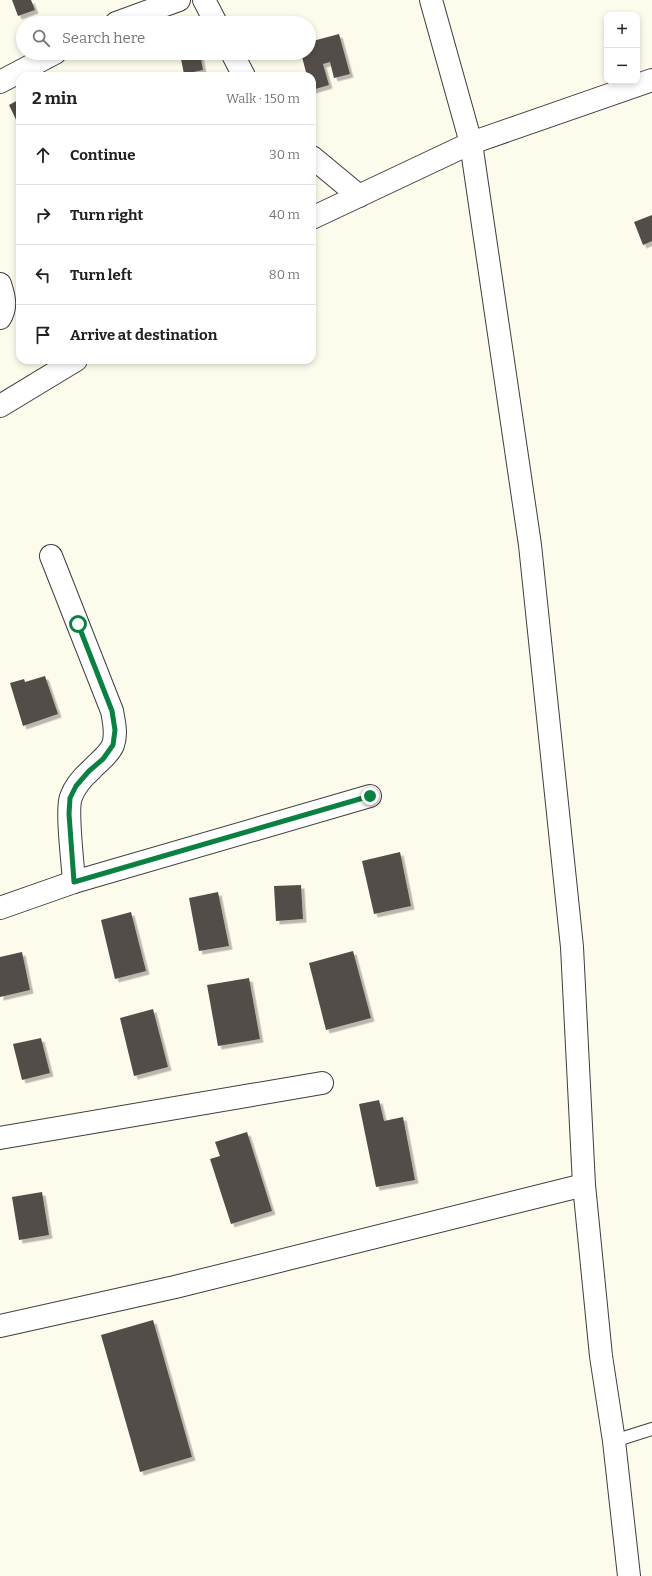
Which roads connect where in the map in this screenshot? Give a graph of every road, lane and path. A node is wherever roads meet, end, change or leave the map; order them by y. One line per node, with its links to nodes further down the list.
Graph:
1 (179, 0): 4 (street)
2 (204, 0): 5 (street)
3 (431, 0): 13 (street)
4 (135, 16)
5 (212, 16)
6 (42, 60): 8 (street)
7 (236, 60): 9 (street)
8 (19, 72)
9 (242, 72)
10 (16, 74): 12 (street)
11 (652, 80): 13 (street)
12 (0, 82)
13 (471, 143): 15 (street); 27 (street)
14 (316, 159): 15 (street)
15 (359, 196): 16 (street)
16 (316, 216)
17 (0, 284): 18 (street)
18 (0, 318)
19 (69, 364): 20 (street)
20 (0, 406)
21 (51, 556): 23 (street)
22 (370, 796): 23 (street)
23 (74, 882): 24 (street)
24 (0, 908)
25 (322, 1083): 26 (street)
26 (0, 1138)
27 (584, 1184): 28 (street); 30 (street)
28 (0, 1326)
29 (652, 1429): 30 (lane)
30 (614, 1441): 31 (street)
31 (629, 1576)

